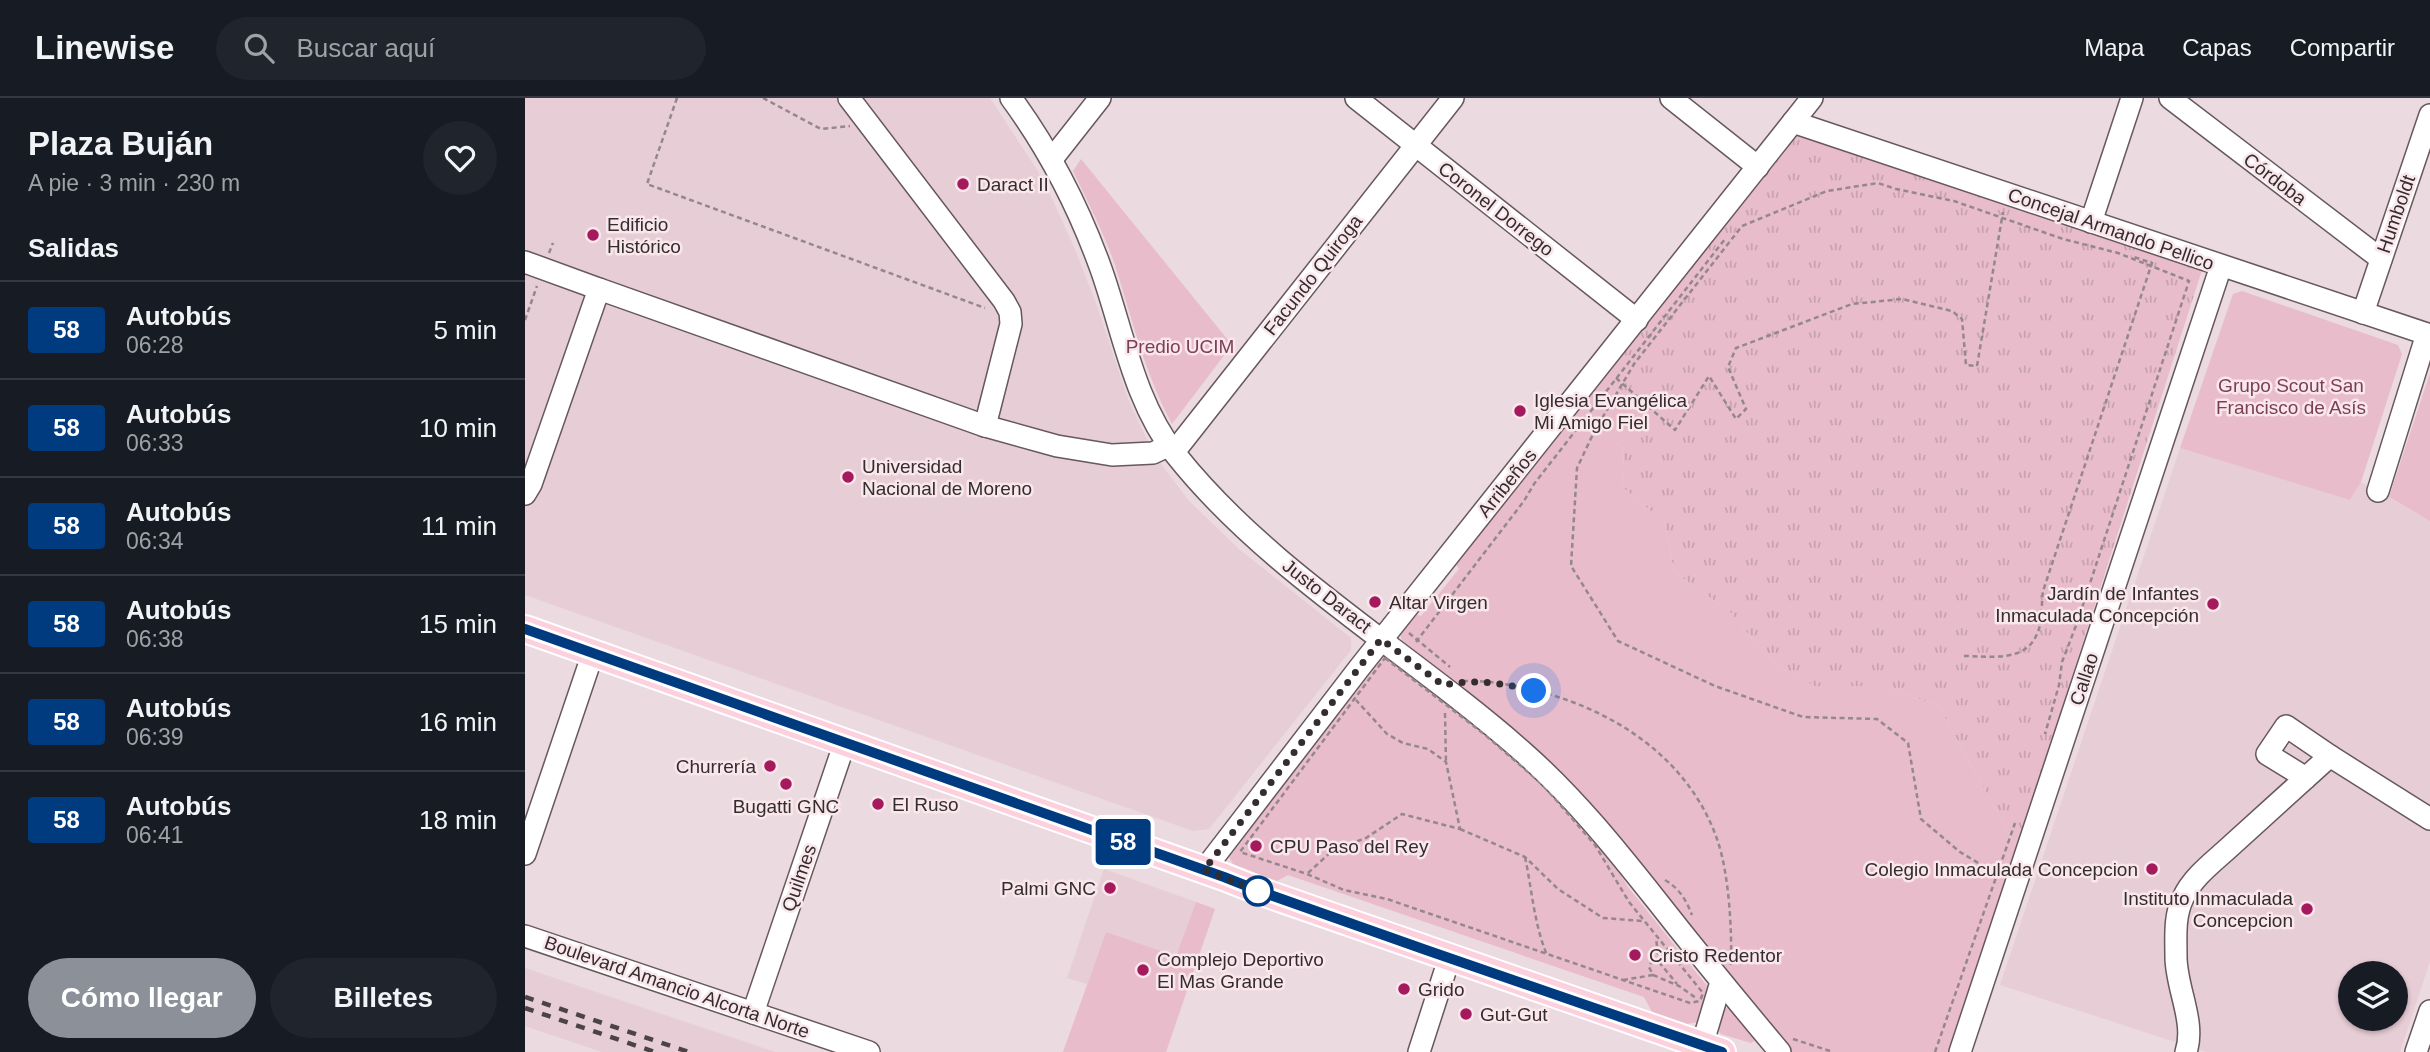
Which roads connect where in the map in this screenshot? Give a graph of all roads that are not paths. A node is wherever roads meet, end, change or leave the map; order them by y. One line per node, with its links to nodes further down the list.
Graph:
1 (849, 98): 23 (street)
2 (1011, 98): 13 (street, Justo Daract)
3 (1100, 98): 13 (street)
4 (1356, 98): 12 (street, Coronel Dorrego)
5 (1453, 98): 12 (street, Facundo Quiroga)
6 (1671, 98): 14 (street)
7 (1812, 98): 11 (street, Arribeños)
8 (2132, 98): 15 (street)
9 (2170, 98): 16 (street, Córdoba)
10 (2430, 115): 16 (street, Humboldt)
11 (1793, 122): 14 (street, Arribeños); 15 (street, Concejal Armando Pellico)
12 (1416, 145): 21 (street, Coronel Dorrego); 24 (street, Facundo Quiroga)
13 (1052, 159): 24 (street, Justo Daract)
14 (1758, 167): 21 (street, Arribeños)
15 (2085, 230): 18 (street, Concejal Armando Pellico)
16 (2381, 259): 20 (street, Humboldt)
17 (525, 262): 19 (street)
18 (2221, 266): 20 (street, Concejal Armando Pellico); 46 (street, Callao)
19 (599, 289): 23 (street); 26 (street)
20 (2363, 313): 22 (street, Concejal Armando Pellico)
21 (1637, 320): 28 (street, Arribeños)
22 (2429, 335): 25 (street)
23 (985, 426): 24 (street)
24 (1172, 448): 28 (street, Justo Daract)
25 (2378, 491)
26 (525, 494)
27 (525, 629): 29 (main road)
28 (1381, 639): 35 (street, Arribeños); 38 (street, Justo Daract)
29 (593, 653): 30 (main road); 34 (street)
30 (845, 742): 35 (main road); 40 (street, Quilmes)
31 (2330, 756): 32 (street); 32 (street); 33 (street)
32 (2306, 778): 42 (street)
33 (2430, 819)
34 (525, 854)
35 (1204, 870): 37 (main road)
36 (525, 936): 40 (street, Boulevard Amancio Alcorta Norte)
37 (1450, 959): 43 (main road); 45 (street)
38 (1726, 976): 41 (street, Justo Daract); 43 (street)
39 (2430, 1011): 47 (street)
40 (753, 1013): 44 (street, Boulevard Amancio Alcorta Norte)
41 (1785, 1045)
42 (2187, 1049)
43 (1708, 1050)
44 (869, 1052)
45 (1419, 1052)
46 (1960, 1052)
47 (2416, 1052)

